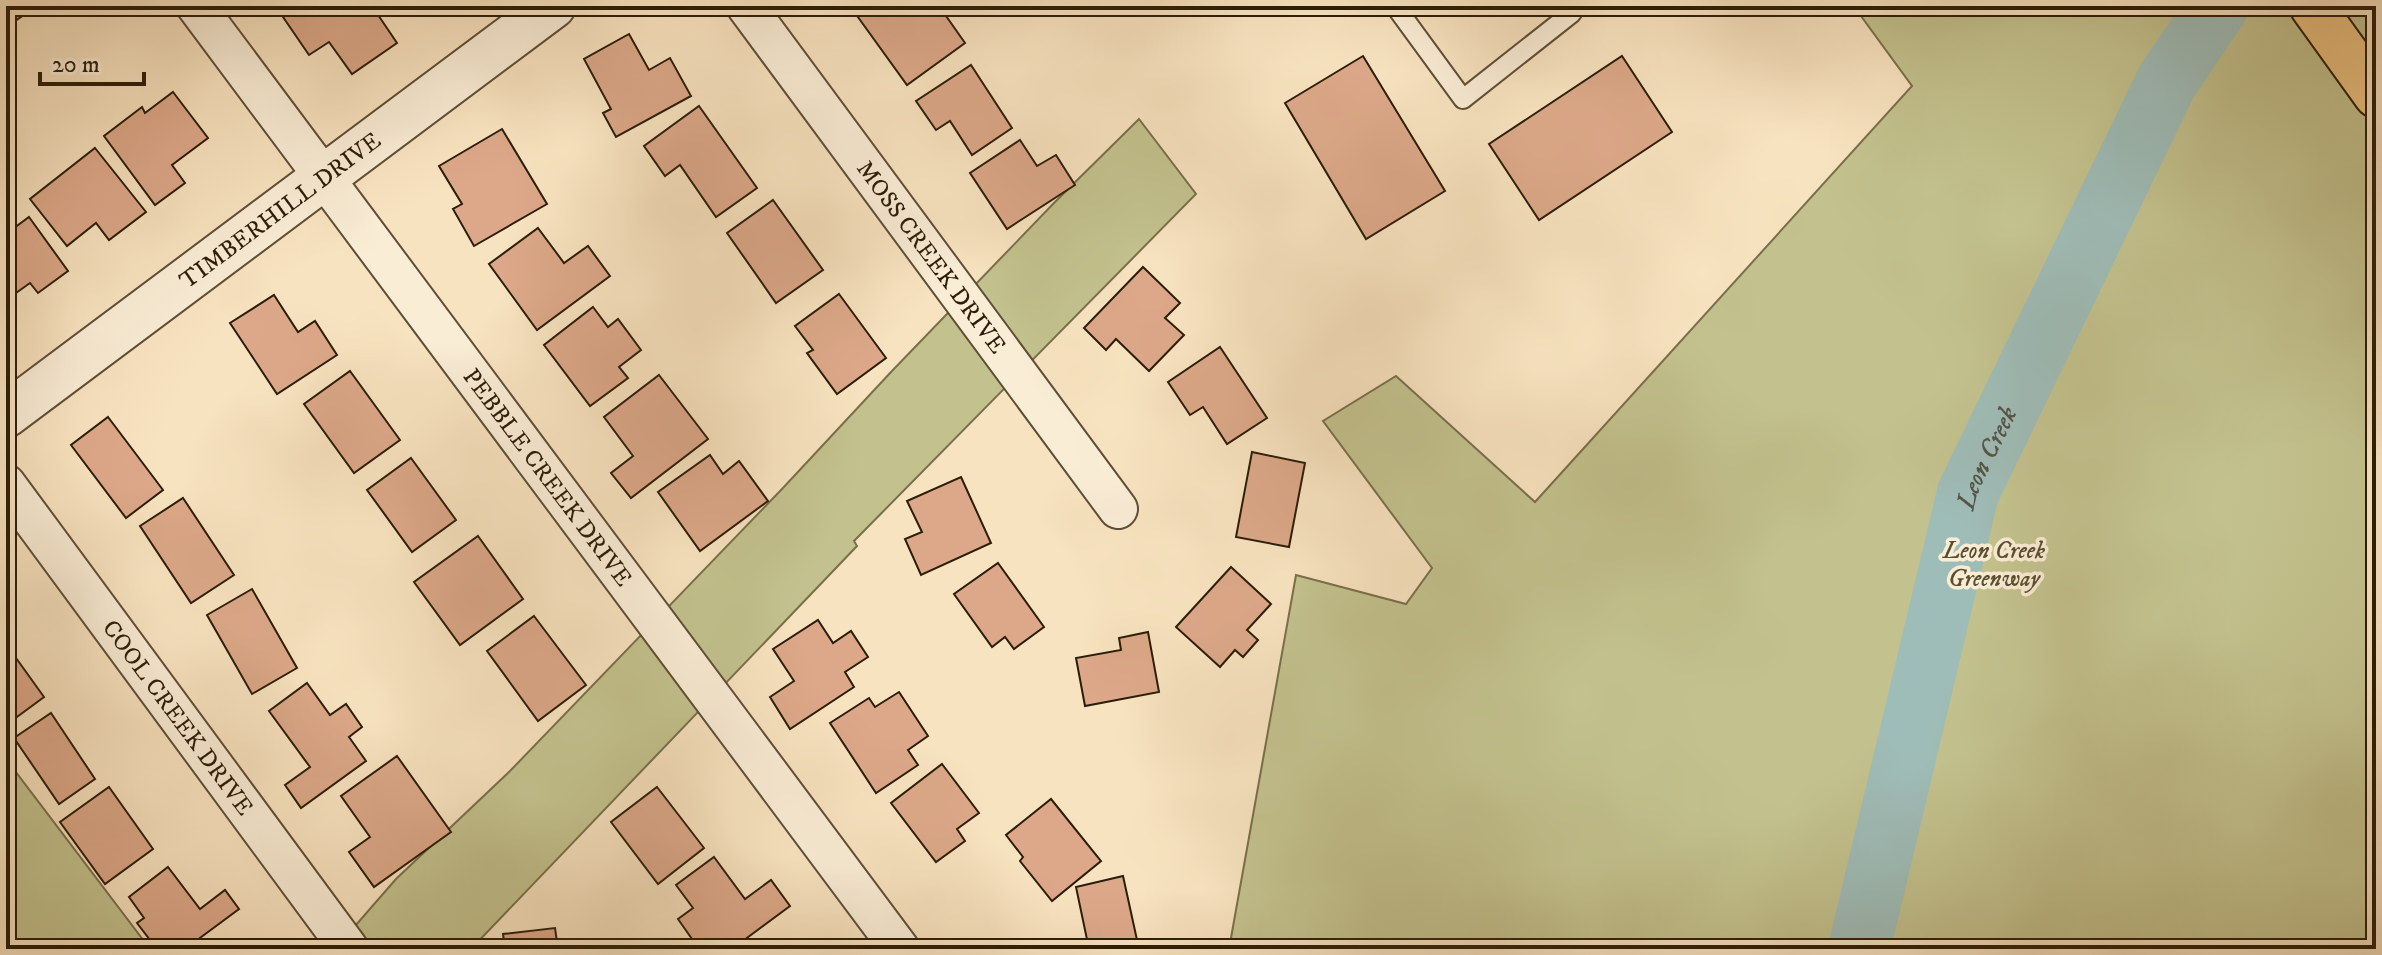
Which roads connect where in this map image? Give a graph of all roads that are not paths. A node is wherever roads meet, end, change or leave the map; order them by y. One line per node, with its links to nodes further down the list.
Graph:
1 (196, 6): 8 (street, PEBBLE CREEK DRIVE)
2 (553, 6): 8 (street, TIMBERHILL DRIVE)
3 (746, 6): 11 (street, MOSS CREEK DRIVE)
4 (1395, 6): 5 (lane)
5 (1567, 6)
6 (2312, 6): 7 (main road)
7 (2376, 95)
8 (323, 176): 9 (street, TIMBERHILL DRIVE); 13 (street, PEBBLE CREEK DRIVE)
9 (6, 415)
10 (6, 484): 12 (street, COOL CREEK DRIVE)
11 (1118, 509)
12 (349, 949)
13 (900, 949)

